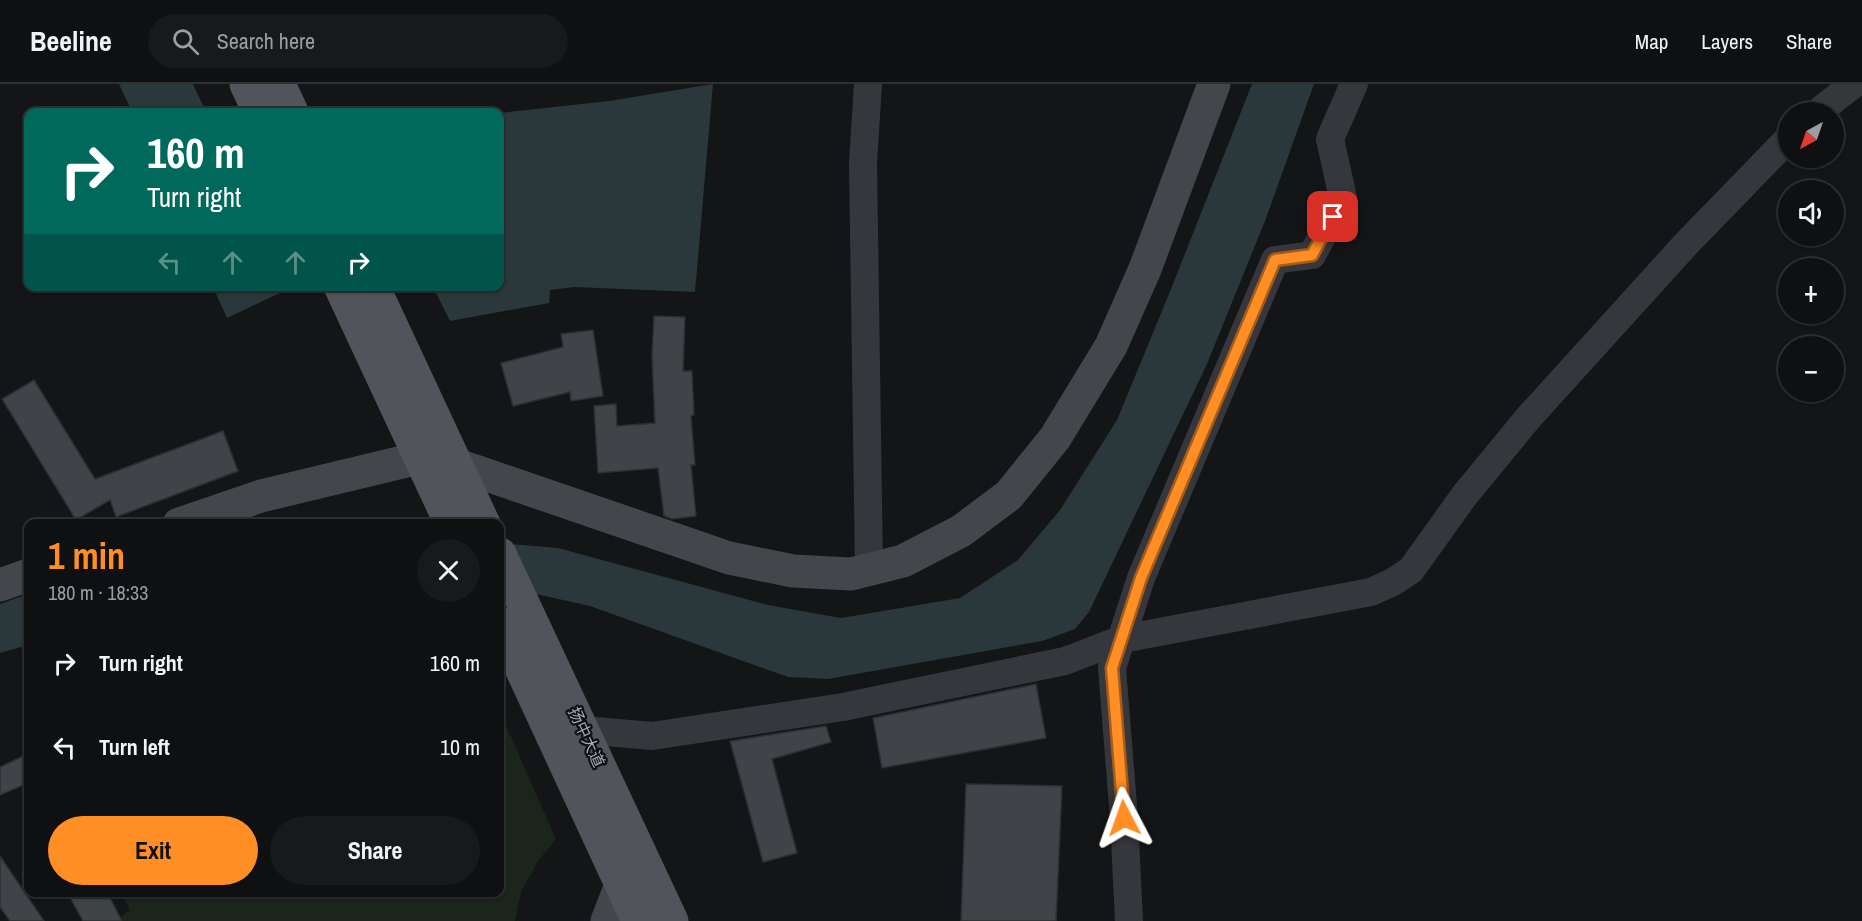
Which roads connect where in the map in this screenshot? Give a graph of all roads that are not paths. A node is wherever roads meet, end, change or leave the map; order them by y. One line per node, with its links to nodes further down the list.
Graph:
1 (246, 84): 8 (main road)
2 (279, 84): 9 (main road)
3 (868, 84): 19 (street)
4 (1214, 84): 19 (street)
5 (1354, 84): 23 (street)
6 (1854, 84): 7 (street)
7 (1831, 102)
8 (257, 108)
9 (290, 108)
10 (1778, 149): 23 (street)
11 (342, 291): 13 (main road)
12 (375, 291): 14 (main road)
13 (419, 458): 14 (street); 15 (street); 16 (main road)
14 (455, 464): 17 (main road); 19 (street)
15 (194, 519)
16 (449, 519)
17 (482, 519)
18 (504, 564): 24 (main road, 扬中大道)
19 (869, 569)
20 (24, 576): 21 (street)
21 (0, 585)
22 (504, 629): 24 (main road, 扬中大道)
23 (1122, 639): 24 (street); 29 (street)
24 (569, 735): 25 (main road, 扬中大道); 28 (main road, 扬中大道)
25 (621, 885): 26 (street); 27 (main road, 扬中大道)
26 (607, 921)
27 (638, 921)
28 (672, 921)
29 (1129, 921)

